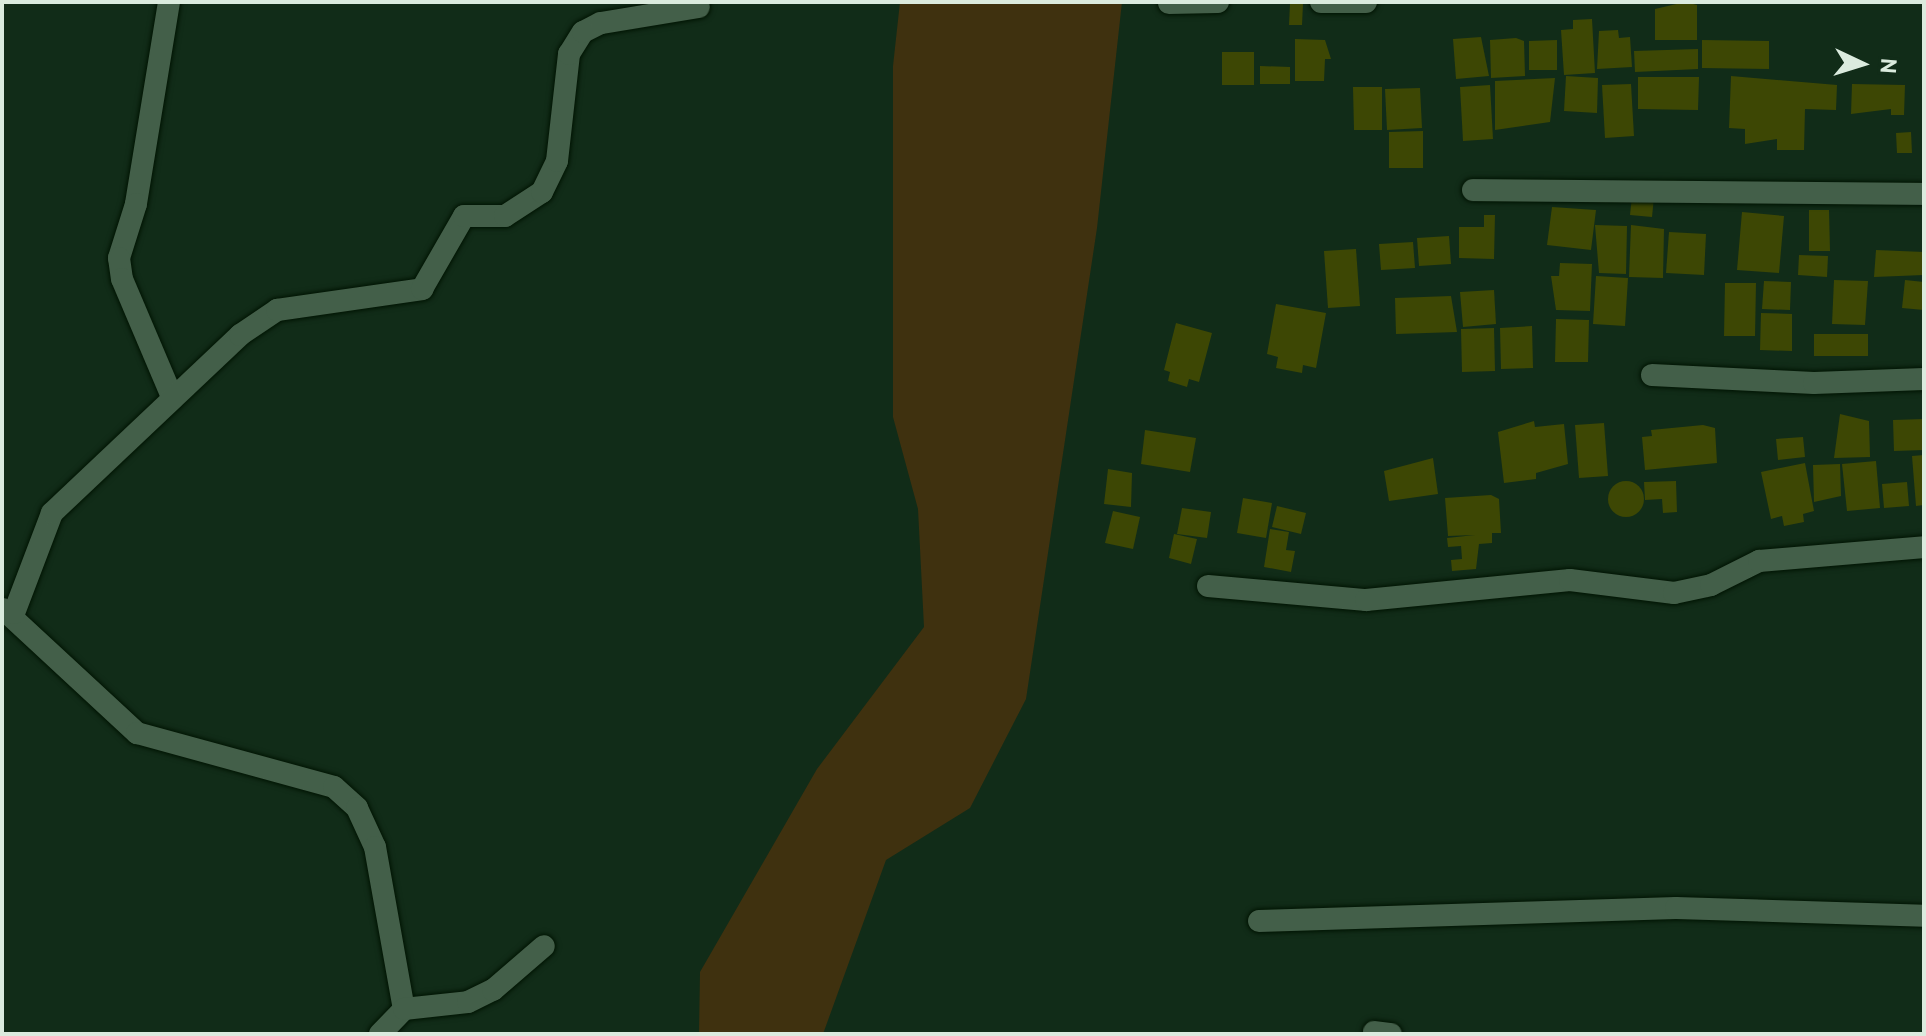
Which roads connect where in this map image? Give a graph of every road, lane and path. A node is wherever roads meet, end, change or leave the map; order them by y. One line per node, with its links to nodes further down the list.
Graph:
1 (169, 2): 11 (street)
2 (1218, 2): 5 (street)
3 (1321, 2): 4 (street)
4 (1366, 2)
5 (1169, 3)
6 (699, 7): 11 (street)
7 (1473, 190): 8 (street)
8 (1924, 194)
9 (1652, 375): 10 (street)
10 (1924, 379)
11 (173, 399): 14 (street)
12 (1924, 547): 13 (street)
13 (1208, 586)
14 (8, 611): 18 (street)
15 (1924, 916): 16 (street)
16 (1259, 921)
17 (544, 946): 18 (street)
18 (404, 1009): 19 (street)
19 (380, 1034)

